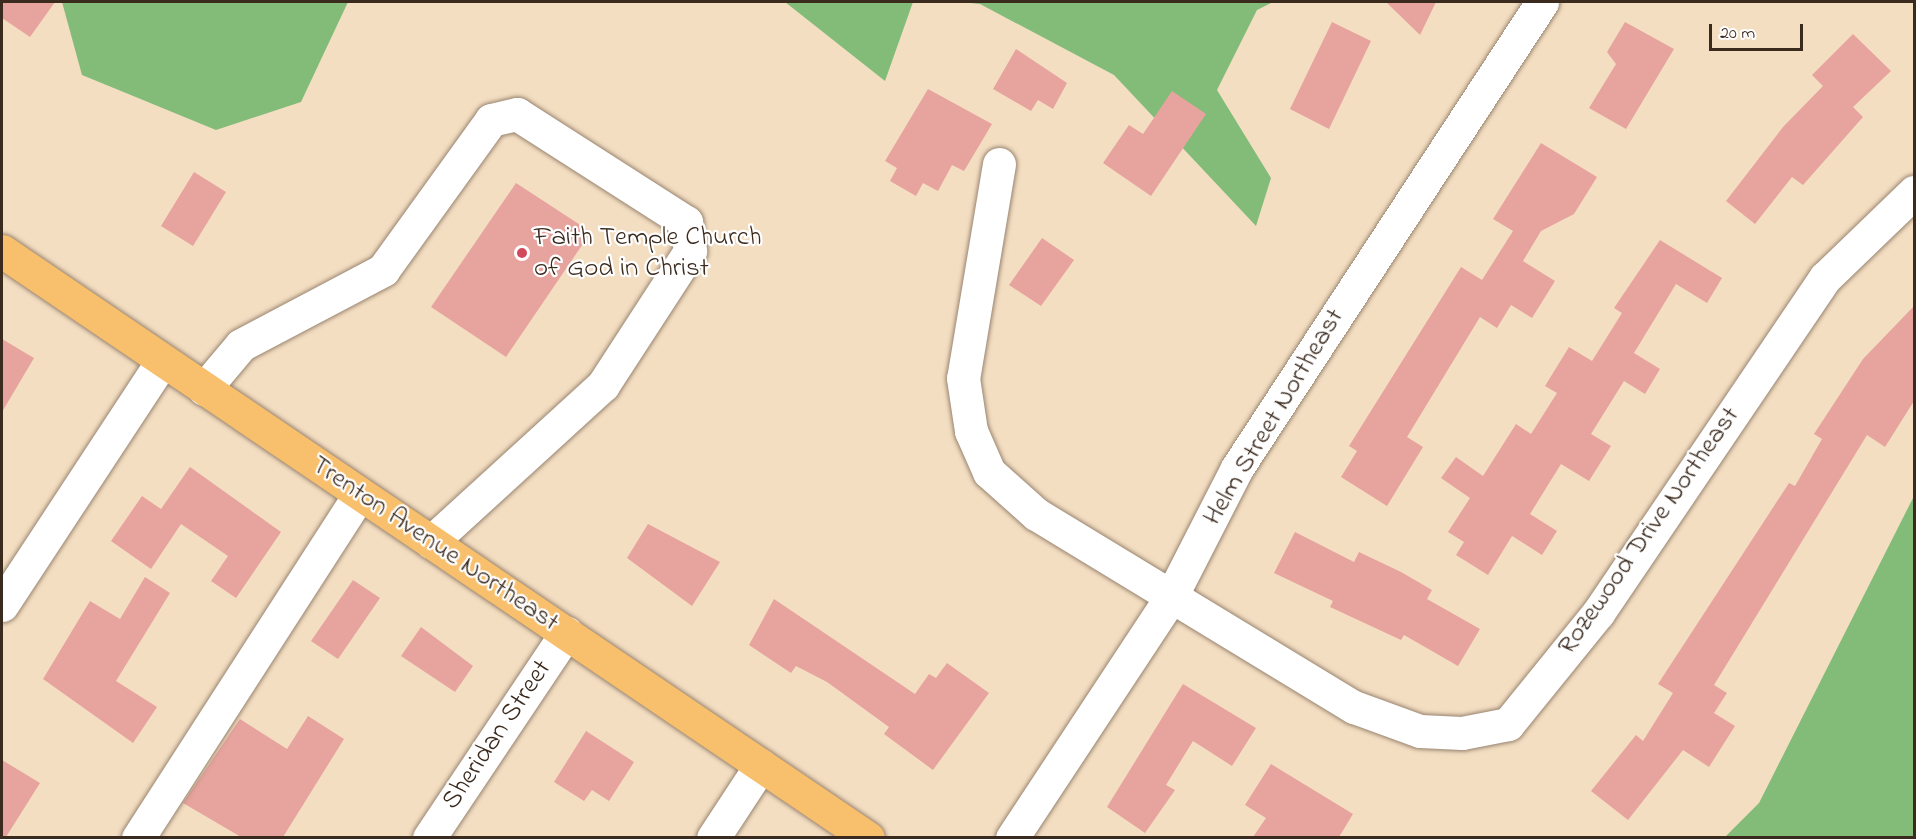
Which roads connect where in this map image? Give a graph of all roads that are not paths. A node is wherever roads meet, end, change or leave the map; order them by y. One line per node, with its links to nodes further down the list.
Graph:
1 (1542, 2): 9 (street, Helm Street Northeast)
2 (999, 164): 9 (street, Rozewood Drive Northeast)
3 (1914, 192): 9 (street, Rozewood Drive Northeast)
4 (2, 251): 5 (main road, Trenton Avenue Northeast)
5 (162, 361): 6 (main road, Trenton Avenue Northeast); 10 (street)
6 (204, 389): 7 (main road, Trenton Avenue Northeast); 8 (street)
7 (360, 494): 8 (main road, Trenton Avenue Northeast); 13 (street)
8 (431, 542): 11 (main road, Trenton Avenue Northeast)
9 (1172, 595): 17 (street, Helm Street Northeast)
10 (2, 604)
11 (566, 633): 12 (main road, Trenton Avenue Northeast); 14 (street, Sheridan Street)
12 (762, 765): 15 (street); 16 (main road, Trenton Avenue Northeast)
13 (138, 837)
14 (429, 837)
15 (713, 837)
16 (868, 837)
17 (1012, 837)

